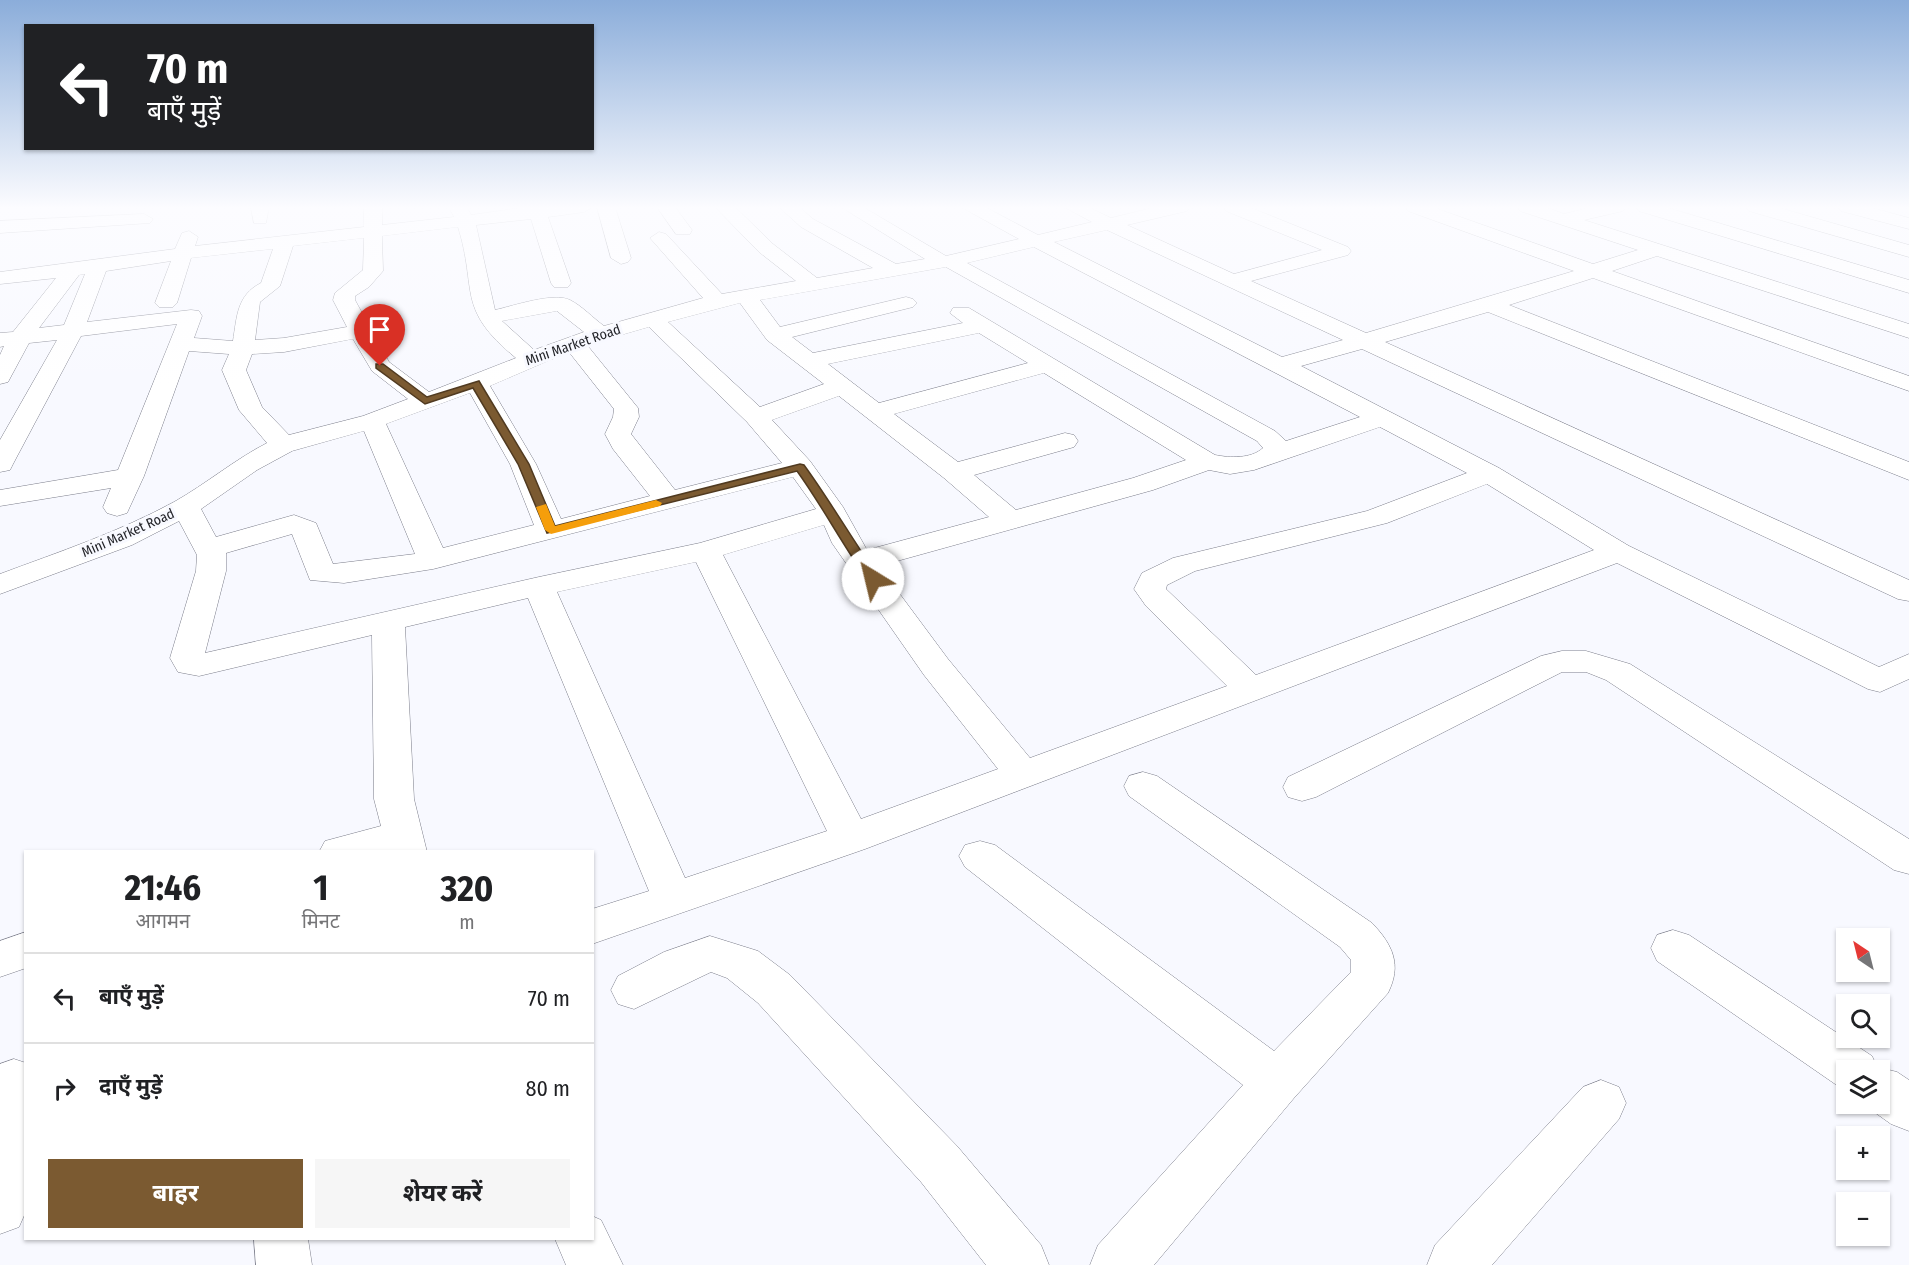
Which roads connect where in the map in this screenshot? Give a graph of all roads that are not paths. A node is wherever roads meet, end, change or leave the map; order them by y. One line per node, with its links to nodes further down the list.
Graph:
1 (85, 266): 20 (street)
2 (112, 266): 37 (street)
3 (178, 266): 30 (street)
4 (277, 266): 46 (street)
5 (373, 266): 38 (street)
6 (474, 266): 34 (street)
7 (555, 266): 25 (street)
8 (685, 266): 29 (street)
9 (788, 266): 26 (street)
10 (884, 266): 21 (street)
11 (923, 266): 21 (street, Mini Market Road)
12 (955, 266): 62 (street)
13 (1086, 266): 50 (street)
14 (1196, 266): 24 (street)
15 (1285, 266): 24 (street)
16 (1574, 266): 22 (street)
17 (1612, 266): 22 (street)
18 (1707, 266): 39 (street)
19 (1840, 266): 27 (street)
20 (72, 271): 23 (street); 42 (street)
21 (895, 272): 26 (street, Mini Market Road)
22 (1593, 273): 32 (street); 53 (street)
23 (0, 278)
24 (1229, 281): 44 (street)
25 (561, 283)
26 (812, 284): 28 (street, Mini Market Road)
27 (1909, 287)
28 (745, 295): 29 (street, Mini Market Road); 41 (street)
29 (717, 301): 35 (street, Mini Market Road)
30 (166, 303)
31 (906, 303): 41 (street)
32 (1489, 306): 44 (street); 67 (street)
33 (961, 313): 36 (street)
34 (490, 318): 40 (street); 47 (street)
35 (652, 318): 40 (street, Mini Market Road); 57 (street)
36 (982, 326): 48 (street); 49 (street)
37 (73, 330): 42 (street); 45 (street); 64 (street)
38 (360, 331): 46 (street); 55 (street)
39 (1909, 331)
40 (600, 334): 43 (street, Mini Market Road)
41 (776, 335): 48 (street)
42 (10, 339): 51 (street)
43 (573, 342): 47 (street, Mini Market Road); 71 (street)
44 (1364, 342): 50 (street); 84 (street)
45 (182, 344): 46 (street); 69 (street)
46 (243, 348): 61 (street)
47 (530, 358): 52 (street, Mini Market Road)
48 (809, 361): 54 (street)
49 (1049, 364): 56 (street); 63 (street)
50 (1280, 365): 58 (street)
51 (0, 377)
52 (476, 384): 55 (street, Mini Market Road); 76 (street)
53 (1909, 384)
54 (840, 387): 56 (street); 57 (street)
55 (425, 401): 59 (street, Mini Market Road)
56 (873, 412): 66 (street)
57 (756, 417): 65 (street)
58 (1382, 418): 62 (street); 68 (street)
59 (372, 421): 61 (street, Mini Market Road); 80 (street)
60 (1065, 441): 66 (street)
61 (282, 445): 73 (street, Mini Market Road)
62 (1275, 453): 63 (street)
63 (1207, 462): 75 (street)
64 (0, 464)
65 (800, 467): 71 (street); 74 (street)
66 (954, 472): 75 (street)
67 (1909, 472)
68 (1489, 474): 79 (street); 87 (street)
69 (130, 476): 70 (street); 72 (street)
70 (0, 498)
71 (668, 500): 76 (street)
72 (117, 507)
73 (185, 507): 77 (street); 82 (street, Mini Market Road)
74 (833, 513): 78 (street); 81 (street)
75 (1009, 519): 81 (street)
76 (551, 530): 80 (street)
77 (209, 548): 80 (street); 85 (street)
78 (706, 551): 83 (street); 91 (street)
79 (1618, 552): 86 (street); 87 (street)
80 (433, 560)
81 (861, 561): 88 (street)
82 (0, 585)
83 (539, 586): 85 (street); 96 (street)
84 (1909, 592)
85 (388, 622): 92 (street)
86 (1909, 665)
87 (1251, 690): 88 (street)
88 (1023, 775): 91 (street)
89 (1143, 786): 104 (street)
90 (1302, 787): 95 (street)
91 (851, 838): 96 (street)
92 (404, 843): 93 (street)
93 (353, 850)
94 (980, 856): 104 (street)
95 (1909, 859)
96 (673, 898): 97 (street)
97 (594, 926)
98 (1673, 948): 102 (street)
99 (24, 951): 100 (street)
100 (0, 959)
101 (634, 990): 113 (street)
102 (1838, 1060)
103 (14, 1082): 108 (street)
104 (1277, 1082): 114 (street)
105 (1890, 1095): 107 (street)
106 (1601, 1103): 115 (street)
107 (1909, 1108)
108 (0, 1208)
109 (281, 1240): 111 (street)
110 (582, 1240): 112 (street)
111 (284, 1265)
112 (595, 1265)
113 (1021, 1265)
114 (1118, 1265)
115 (1455, 1265)

